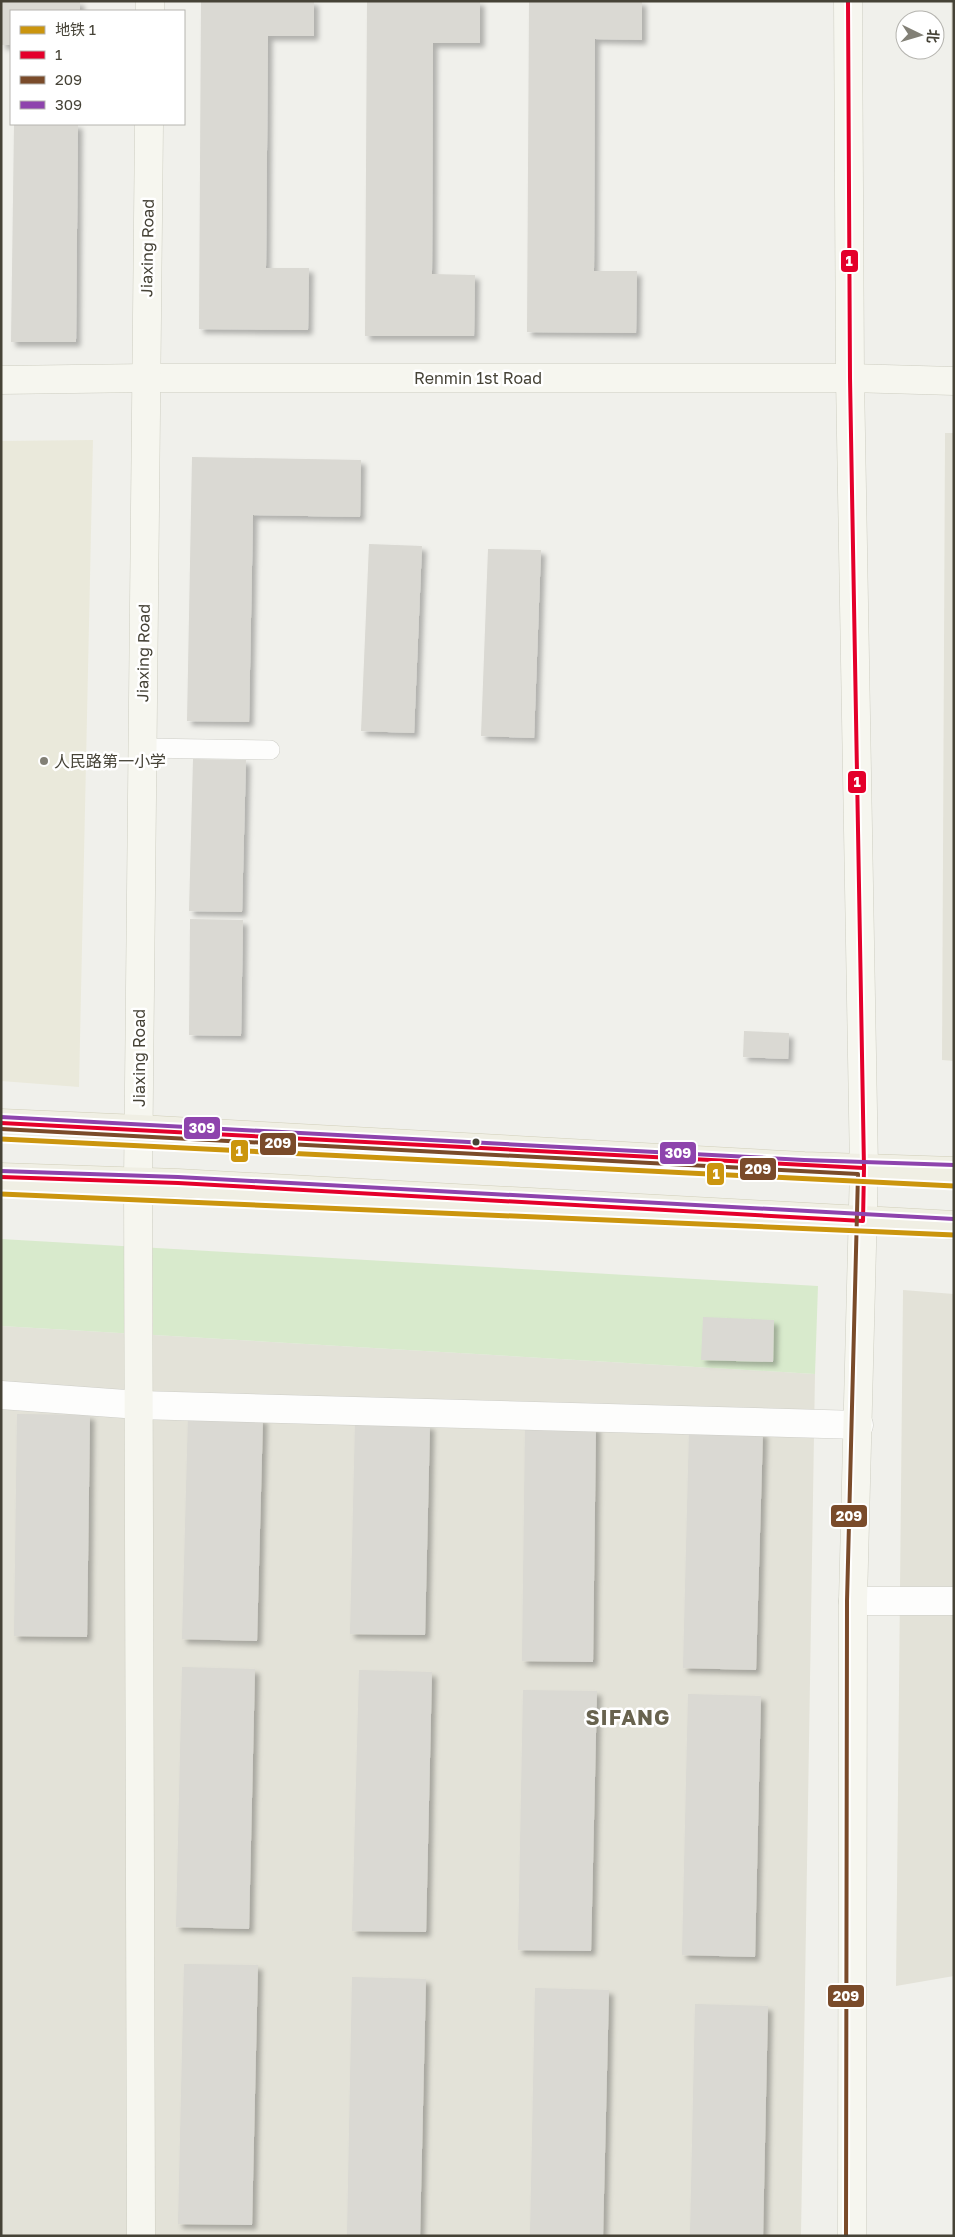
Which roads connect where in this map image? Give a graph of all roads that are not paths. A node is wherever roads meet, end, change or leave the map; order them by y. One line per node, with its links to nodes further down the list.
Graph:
1 (848, 1): 4 (street)
2 (149, 125): 3 (street, Jiaxing Road)
3 (146, 378): 4 (street, Renmin 1st Road); 5 (street, Renmin 1st Road); 7 (street, Jiaxing Road)
4 (850, 378): 6 (street, Renmin 1st Road); 11 (street)
5 (1, 380)
6 (954, 381)
7 (142, 748): 8 (lane); 10 (street, Jiaxing Road)
8 (270, 750)
9 (1, 1123): 10 (main road)
10 (139, 1129): 11 (main road); 14 (street, Jiaxing Road)
11 (864, 1168): 12 (main road); 15 (street)
12 (954, 1171)
13 (1, 1177): 14 (main road)
14 (138, 1182): 15 (main road); 18 (street, Jiaxing Road)
15 (863, 1221): 16 (main road); 19 (street)
16 (954, 1225)
17 (1, 1395): 18 (street)
18 (139, 1405): 19 (street); 22 (street, Jiaxing Road)
19 (859, 1425): 21 (street)
20 (954, 1601): 21 (street)
21 (853, 1602): 23 (street)
22 (141, 2236)
23 (852, 2236)

